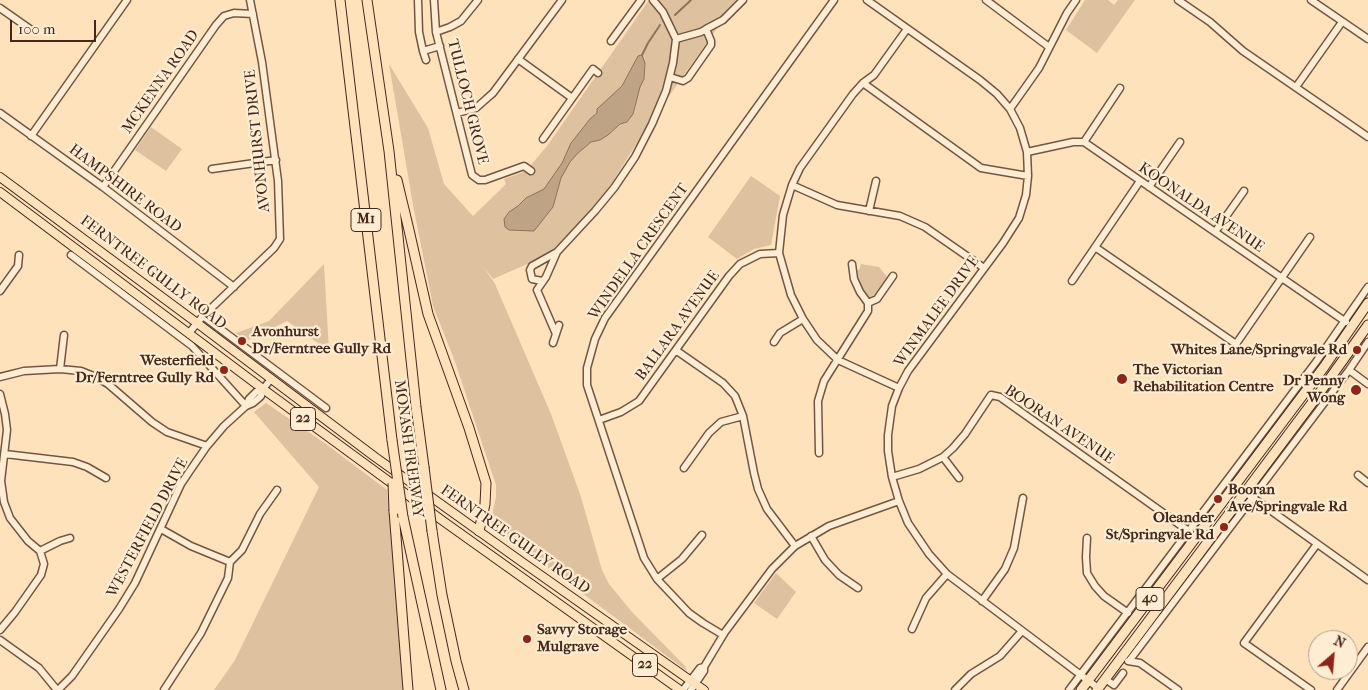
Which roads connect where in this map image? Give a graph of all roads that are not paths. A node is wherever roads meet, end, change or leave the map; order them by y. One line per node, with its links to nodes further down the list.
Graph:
1 (126, 0): 42 (street)
2 (250, 0): 19 (street, AVONHURST DRIVE)
3 (340, 0): 110 (highway, MONASH FREEWAY / M1)
4 (367, 0): 47 (highway, MONASH FREEWAY / M1)
5 (418, 0): 30 (street)
6 (434, 0): 24 (street, TULLOCH GROVE)
7 (478, 0): 24 (street)
8 (562, 0): 31 (street)
9 (640, 0): 27 (street)
10 (653, 0): 25 (street)
11 (744, 0): 21 (street)
12 (834, 0): 109 (street, WINDELLA CRESCENT)
13 (867, 0): 22 (street, WINMALEE DRIVE)
14 (986, 0): 29 (street)
15 (1076, 0): 29 (street)
16 (1178, 0): 36 (street)
17 (1311, 0): 20 (street)
18 (0, 8): 23 (street)
19 (253, 14): 49 (street, AVONHURST DRIVE); 57 (street, MCKENNA ROAD)
20 (1342, 22): 26 (street); 36 (street)
21 (706, 29): 25 (street); 34 (street)
22 (908, 29): 35 (street); 39 (street, WINMALEE DRIVE)
23 (30, 30)
24 (436, 32): 28 (street, TULLOCH GROVE)
25 (676, 39): 34 (street)
26 (1368, 39)
27 (611, 41)
28 (440, 46): 30 (street); 41 (street, TULLOCH GROVE)
29 (1050, 47): 39 (street)
30 (423, 51): 32 (street)
31 (518, 59): 38 (street); 41 (street)
32 (426, 60)
33 (598, 73): 38 (street)
34 (670, 77): 65 (street)
35 (863, 83): 52 (street); 56 (street)
36 (1296, 87): 43 (street)
37 (1120, 88): 45 (street)
38 (572, 98): 44 (street)
39 (1010, 109): 48 (street, WINMALEE DRIVE)
40 (0, 113): 42 (street, HAMPSHIRE ROAD)
41 (457, 113): 51 (street, TULLOCH GROVE)
42 (31, 136): 57 (street, HAMPSHIRE ROAD)
43 (1368, 137)
44 (543, 139)
45 (1084, 142): 48 (street); 55 (street, KOONALDA AVENUE)
46 (1180, 142): 58 (street)
47 (389, 151): 130 (highway); 165 (highway, MONASH FREEWAY / M1, bridge)
48 (1028, 152): 52 (street, WINMALEE DRIVE)
49 (276, 160): 50 (street); 76 (street, AVONHURST DRIVE)
50 (212, 169)
51 (531, 171)
52 (1028, 176): 70 (street, WINMALEE DRIVE)
53 (0, 177): 83 (main road, FERNTREE GULLY ROAD / 22)
54 (876, 181): 61 (street)
55 (1140, 181): 58 (street, KOONALDA AVENUE); 64 (street)
56 (792, 185): 61 (street); 66 (street)
57 (102, 187): 76 (street, HAMPSHIRE ROAD)
58 (1149, 187): 62 (street, KOONALDA AVENUE)
59 (1244, 191): 62 (street)
60 (0, 192): 88 (main road, FERNTREE GULLY ROAD / 22)
61 (869, 211): 70 (street)
62 (1215, 232): 72 (street, KOONALDA AVENUE)
63 (1310, 237): 72 (street)
64 (1095, 247): 72 (street); 74 (street)
65 (557, 252): 73 (street); 75 (street)
66 (779, 253): 82 (street); 95 (street, BALLARA AVENUE)
67 (19, 255): 79 (street)
68 (71, 255): 106 (street)
69 (852, 264): 81 (street)
70 (984, 268): 103 (street, WINMALEE DRIVE)
71 (893, 276): 81 (street)
72 (1282, 278): 84 (street, KOONALDA AVENUE)
73 (532, 279): 75 (street); 78 (street)
74 (1072, 280)
75 (542, 281): 78 (street)
76 (234, 287): 83 (street, AVONHURST DRIVE)
77 (1368, 287): 84 (street)
78 (537, 290): 90 (street)
79 (0, 292)
80 (1368, 303): 87 (highway, 40)
81 (868, 304): 96 (street)
82 (803, 319): 91 (street); 96 (street)
83 (200, 320): 88 (street, AVONHURST DRIVE); 94 (street); 97 (main road, FERNTREE GULLY ROAD / 22)
84 (1344, 321): 87 (street, KOONALDA AVENUE); 115 (street)
85 (559, 325): 90 (street)
86 (1368, 325): 125 (highway, 40)
87 (1352, 326): 117 (highway, 40)
88 (189, 333): 104 (main road, FERNTREE GULLY ROAD / 22)
89 (64, 334): 98 (street)
90 (556, 334): 93 (street)
91 (774, 342)
92 (1368, 342): 99 (street)
93 (553, 344)
94 (249, 351): 97 (street); 107 (street)
95 (677, 351): 108 (street); 109 (street, BALLARA AVENUE)
96 (838, 360): 103 (street); 112 (street)
97 (252, 365): 101 (main road, FERNTREE GULLY ROAD / 22)
98 (60, 369): 100 (street); 111 (street)
99 (1348, 370): 102 (street); 125 (street)
100 (0, 377)
101 (271, 379): 104 (street, WESTERFIELD DRIVE); 130 (main road, FERNTREE GULLY ROAD / 22)
102 (1368, 384)
103 (899, 388): 119 (street, WINMALEE DRIVE)
104 (263, 389): 106 (street, WESTERFIELD DRIVE); 166 (main road, FERNTREE GULLY ROAD / 22)
105 (0, 394): 113 (street)
106 (246, 406): 111 (street, WESTERFIELD DRIVE)
107 (326, 408)
108 (743, 416): 116 (street); 137 (street)
109 (599, 420): 141 (street, WINDELLA CRESCENT)
110 (392, 440): 163 (highway, bridge); 164 (highway, MONASH FREEWAY / M1, bridge)
111 (207, 446): 128 (street, WESTERFIELD DRIVE)
112 (819, 453)
113 (5, 454): 120 (street); 138 (street)
114 (943, 457): 119 (street, BOORAN AVENUE); 121 (street); 129 (street, BOORAN AVENUE)
115 (1239, 464): 117 (street); 129 (street)
116 (684, 468)
117 (1244, 473): 123 (highway, 40)
118 (1358, 475): 122 (street)
119 (892, 477): 127 (street, WINMALEE DRIVE)
120 (106, 478)
121 (960, 478)
122 (1368, 483)
123 (1235, 485): 125 (street); 133 (highway, 40)
124 (277, 490): 139 (street)
125 (1249, 495): 136 (street); 152 (street); 153 (highway, 40)
126 (1023, 498): 144 (street)
127 (899, 501): 132 (street); 140 (street, WINMALEE DRIVE)
128 (161, 528): 139 (street); 161 (street, WESTERFIELD DRIVE)
129 (1188, 530): 133 (street, BOORAN AVENUE); 145 (street)
130 (479, 531): 159 (main road, FERNTREE GULLY ROAD / 22)
131 (702, 535): 141 (street)
132 (811, 536): 137 (street); 143 (street)
133 (1197, 536): 157 (highway, 40)
134 (70, 538): 138 (street)
135 (1088, 538): 145 (street)
136 (1317, 544): 142 (street); 172 (street)
137 (794, 546): 149 (street)
138 (40, 551): 147 (street)
139 (230, 562): 162 (street)
140 (947, 574): 144 (street, WINMALEE DRIVE); 146 (street)
141 (657, 579): 149 (street, WINDELLA CRESCENT)
142 (1368, 580)
143 (858, 588)
144 (982, 601): 148 (street, WINMALEE DRIVE)
145 (1128, 613): 157 (street)
146 (912, 629)
147 (0, 630)
148 (1022, 631): 157 (street, WINMALEE DRIVE); 168 (street)
149 (723, 635): 159 (street)
150 (0, 640): 161 (street)
151 (1368, 647): 173 (street)
152 (1136, 651): 154 (street); 155 (street)
153 (1119, 661): 154 (street); 158 (highway, 40)
154 (1129, 662): 155 (street)
155 (1140, 663): 171 (street)
156 (1123, 672): 158 (street)
157 (1084, 678): 160 (street, WINMALEE DRIVE); 169 (street); 170 (highway, 40)
158 (1106, 679): 160 (highway, 40)
159 (692, 685): 166 (street); 167 (main road, FERNTREE GULLY ROAD / 22)
160 (1098, 689)
161 (58, 690)
162 (164, 690)
163 (408, 690)
164 (441, 690)
165 (464, 690)
166 (682, 690)
167 (704, 690)
168 (955, 690)
169 (1069, 690)
170 (1081, 690)
171 (1178, 690)
172 (1311, 690)
173 (1337, 690)

